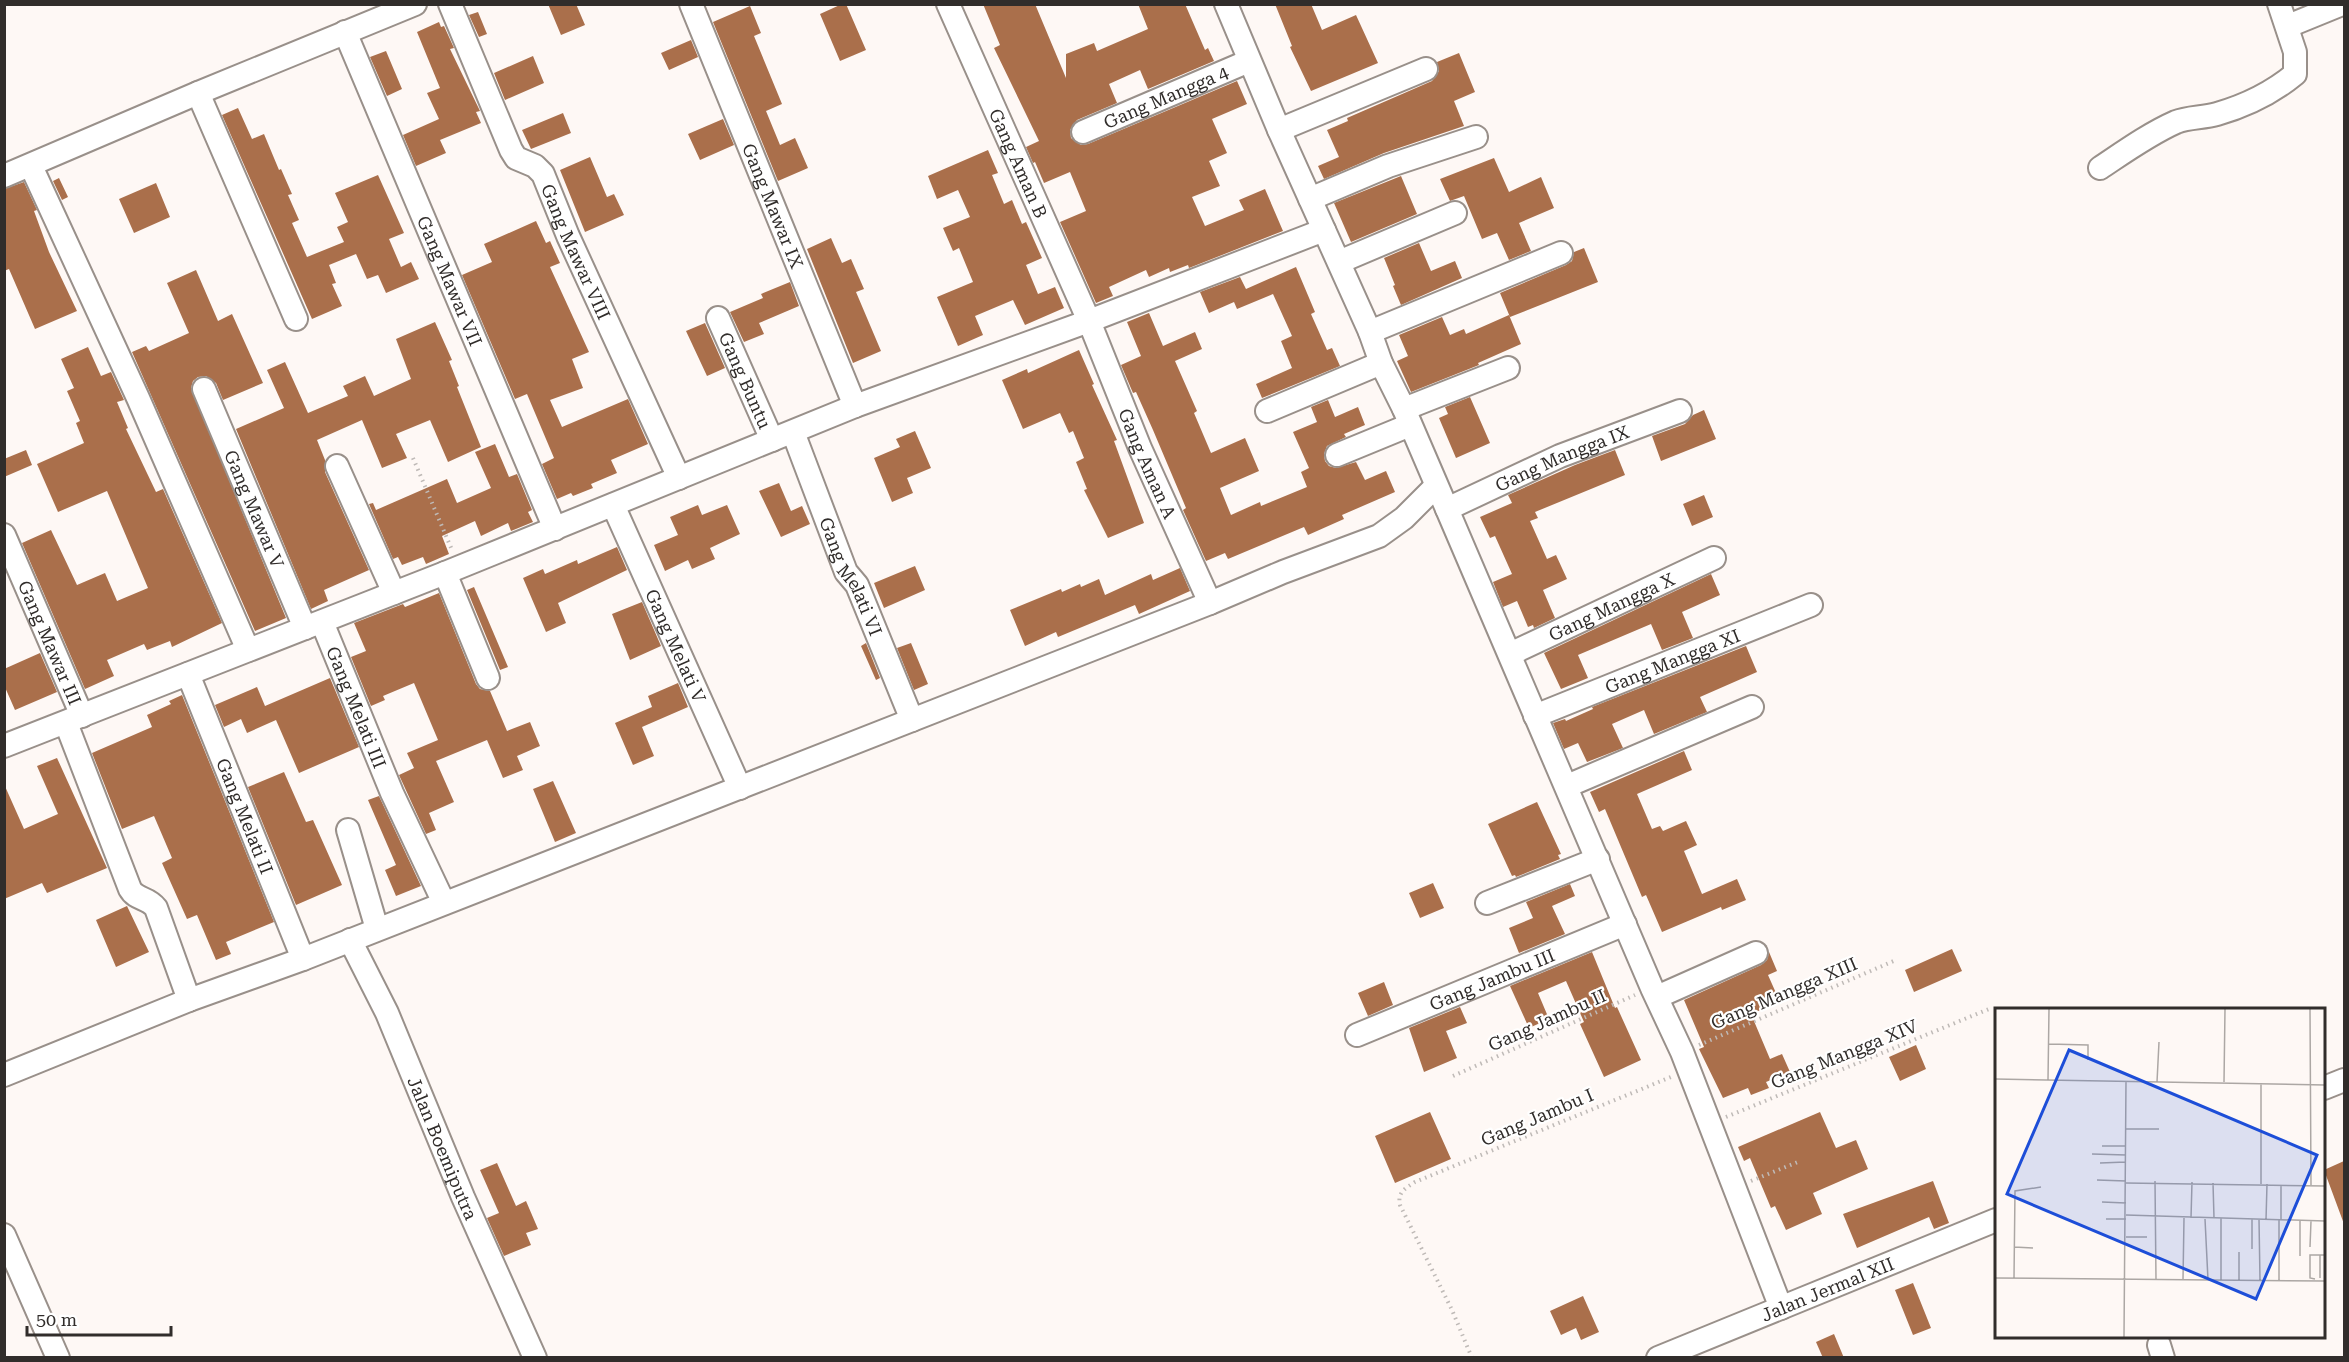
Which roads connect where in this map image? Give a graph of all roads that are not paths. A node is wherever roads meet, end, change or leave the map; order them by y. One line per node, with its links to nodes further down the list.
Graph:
1 (415, 4): 9 (street)
2 (450, 4): 38 (street, Gang Mawar VIII)
3 (691, 4): 31 (street, Gang Mawar IX)
4 (948, 4): 26 (street, Gang Aman B)
5 (1226, 4): 10 (street)
6 (2279, 4): 8 (street)
7 (2342, 4): 8 (street)
8 (2288, 26): 17 (street)
9 (345, 32): 12 (street); 42 (street, Gang Mawar VII)
10 (1249, 62): 13 (street); 14 (street, Gang Mangga 4)
11 (1426, 69): 13 (street)
12 (198, 93): 16 (street); 25 (street)
13 (1279, 130): 19 (street)
14 (1083, 132)
15 (1476, 137): 19 (street)
16 (31, 166): 18 (street); 50 (street)
17 (2100, 168)
18 (4, 176)
19 (1310, 199): 21 (street)
20 (1455, 213): 23 (street)
21 (1324, 230): 23 (street); 26 (street)
22 (1561, 253): 27 (street)
23 (1339, 262): 27 (street)
24 (718, 318): 35 (street, Gang Buntu)
25 (296, 320)
26 (1089, 321): 31 (street); 47 (street, Gang Aman A)
27 (1370, 332): 28 (street)
28 (1381, 363): 32 (street); 34 (street)
29 (1508, 368): 34 (street)
30 (204, 389): 49 (street, Gang Mawar V)
31 (855, 406): 35 (street)
32 (1267, 411)
33 (1680, 411): 41 (street, Gang Mangga IX)
34 (1407, 417): 36 (street); 39 (street)
35 (783, 436): 38 (street); 57 (street, Gang Melati VI)
36 (1337, 455)
37 (337, 466): 46 (street)
38 (679, 477): 40 (street)
39 (1436, 486): 41 (street); 47 (street)
40 (613, 505): 42 (street); 60 (street, Gang Melati V)
41 (1447, 509): 51 (street)
42 (555, 529): 45 (street)
43 (4, 535): 56 (street, Gang Mawar III)
44 (1714, 558): 51 (street, Gang Mangga X)
45 (452, 570): 46 (street); 53 (street)
46 (394, 593): 49 (street)
47 (1210, 603): 57 (street)
48 (1810, 605): 55 (street, Gang Mangga XI)
49 (313, 625): 50 (street); 63 (street, Gang Melati III)
50 (248, 650): 52 (street)
51 (1510, 654): 55 (street)
52 (188, 674): 56 (street); 69 (street, Gang Melati II)
53 (488, 678)
54 (1752, 707): 59 (street)
55 (1535, 716): 59 (street)
56 (74, 719): 58 (street); 71 (street, Gang Mawar III)
57 (912, 720): 60 (street)
58 (4, 746)
59 (1567, 786): 62 (street)
60 (740, 788): 63 (street)
61 (348, 830): 66 (street)
62 (1598, 859): 64 (street); 65 (street)
63 (444, 903): 66 (street)
64 (1487, 903)
65 (1625, 924): 70 (street); 72 (street, Gang Jambu III)
66 (377, 929): 67 (street)
67 (350, 940): 69 (street); 80 (street, Jalan Boemiputra)
68 (1756, 953): 70 (street)
69 (303, 958): 71 (street)
70 (1655, 993): 78 (street)
71 (189, 1000): 73 (street)
72 (1357, 1035)
73 (4, 1075)
74 (2344, 1080): 75 (street)
75 (2325, 1088)
76 (1995, 1220): 78 (street, Jalan Jermal XII)
77 (4, 1235): 79 (street)
78 (1781, 1308): 81 (street, Jalan Jermal XII)
79 (58, 1358)
80 (535, 1358)
81 (1659, 1358)

